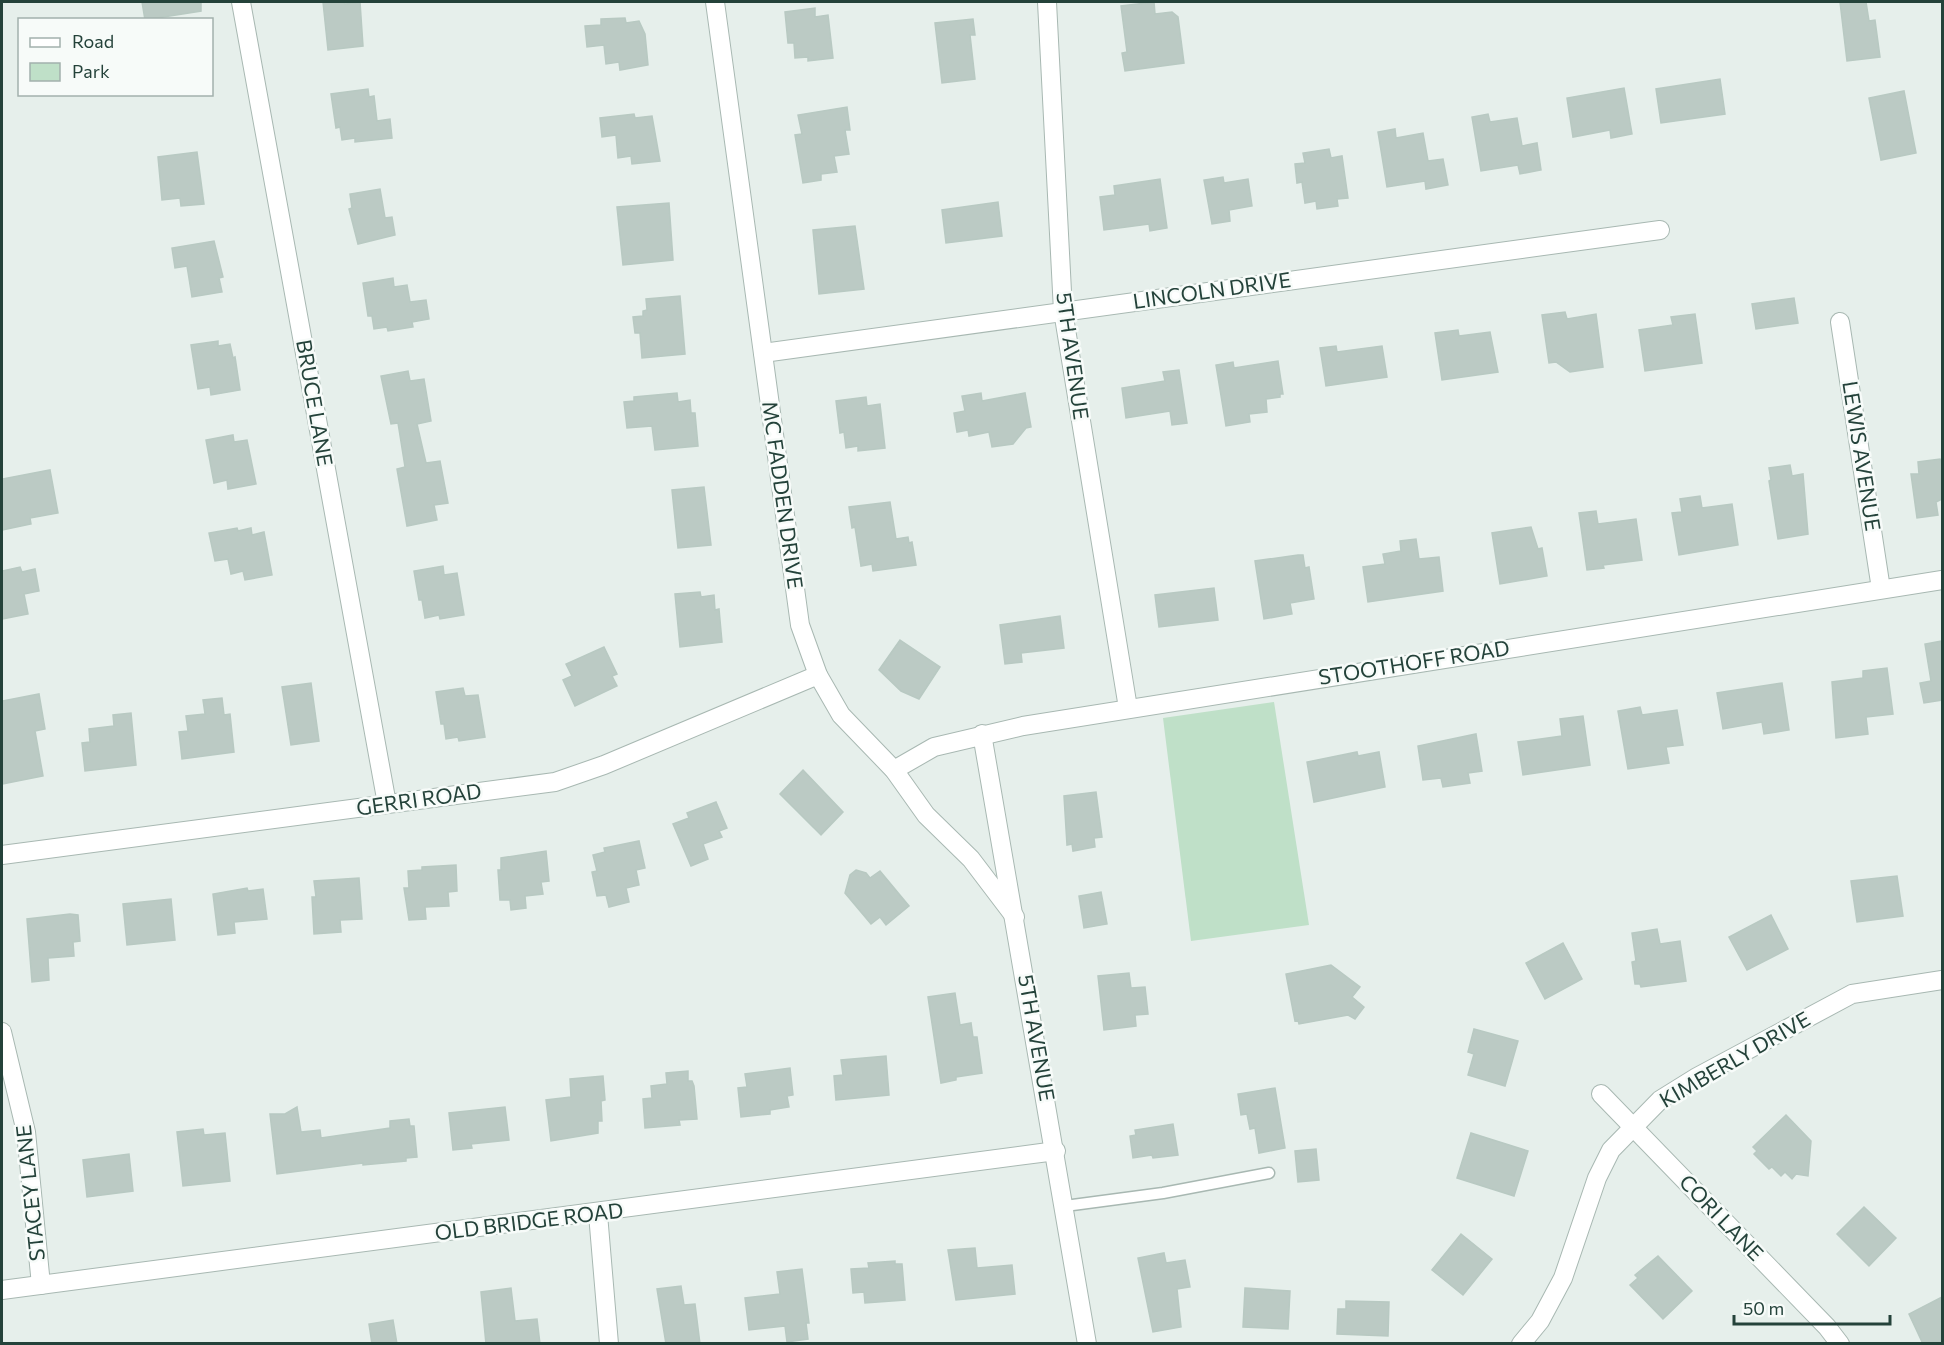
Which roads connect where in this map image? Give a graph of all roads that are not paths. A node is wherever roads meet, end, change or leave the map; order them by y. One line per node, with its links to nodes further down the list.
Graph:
1 (241, 2): 14 (street, BRUCE LANE)
2 (715, 2): 7 (street, MC FADDEN DRIVE)
3 (1047, 2): 5 (street, 5TH AVENUE)
4 (1660, 230): 5 (street, LINCOLN DRIVE)
5 (1063, 311): 7 (street, LINCOLN DRIVE); 11 (street, 5TH AVENUE)
6 (1840, 322): 9 (street, LEWIS AVENUE)
7 (763, 353): 10 (street, MC FADDEN DRIVE)
8 (1942, 580): 9 (street, STOOTHOFF ROAD)
9 (1881, 589): 11 (street, STOOTHOFF ROAD)
10 (818, 675): 13 (street, MC FADDEN DRIVE); 14 (street, GERRI ROAD)
11 (1128, 708): 12 (street, STOOTHOFF ROAD)
12 (982, 734): 13 (street, STOOTHOFF ROAD); 16 (street, 5TH AVENUE)
13 (894, 770): 16 (street, MC FADDEN DRIVE)
14 (387, 804): 15 (street, GERRI ROAD)
15 (2, 855)
16 (1015, 917): 21 (street, 5TH AVENUE)
17 (1942, 980): 20 (street, KIMBERLY DRIVE)
18 (2, 1032): 25 (street, STACEY LANE)
19 (1600, 1094): 20 (street, CORI LANE)
20 (1632, 1127): 29 (street, KIMBERLY DRIVE); 30 (street, CORI LANE)
21 (1056, 1151): 23 (street, 5TH AVENUE); 24 (street, OLD BRIDGE ROAD)
22 (1269, 1173): 23 (lane)
23 (1065, 1206): 28 (street, 5TH AVENUE)
24 (598, 1214): 25 (street, OLD BRIDGE ROAD); 27 (street)
25 (40, 1285): 26 (street, OLD BRIDGE ROAD)
26 (2, 1290)
27 (609, 1344)
28 (1087, 1344)
29 (1521, 1344)
30 (1840, 1344)

